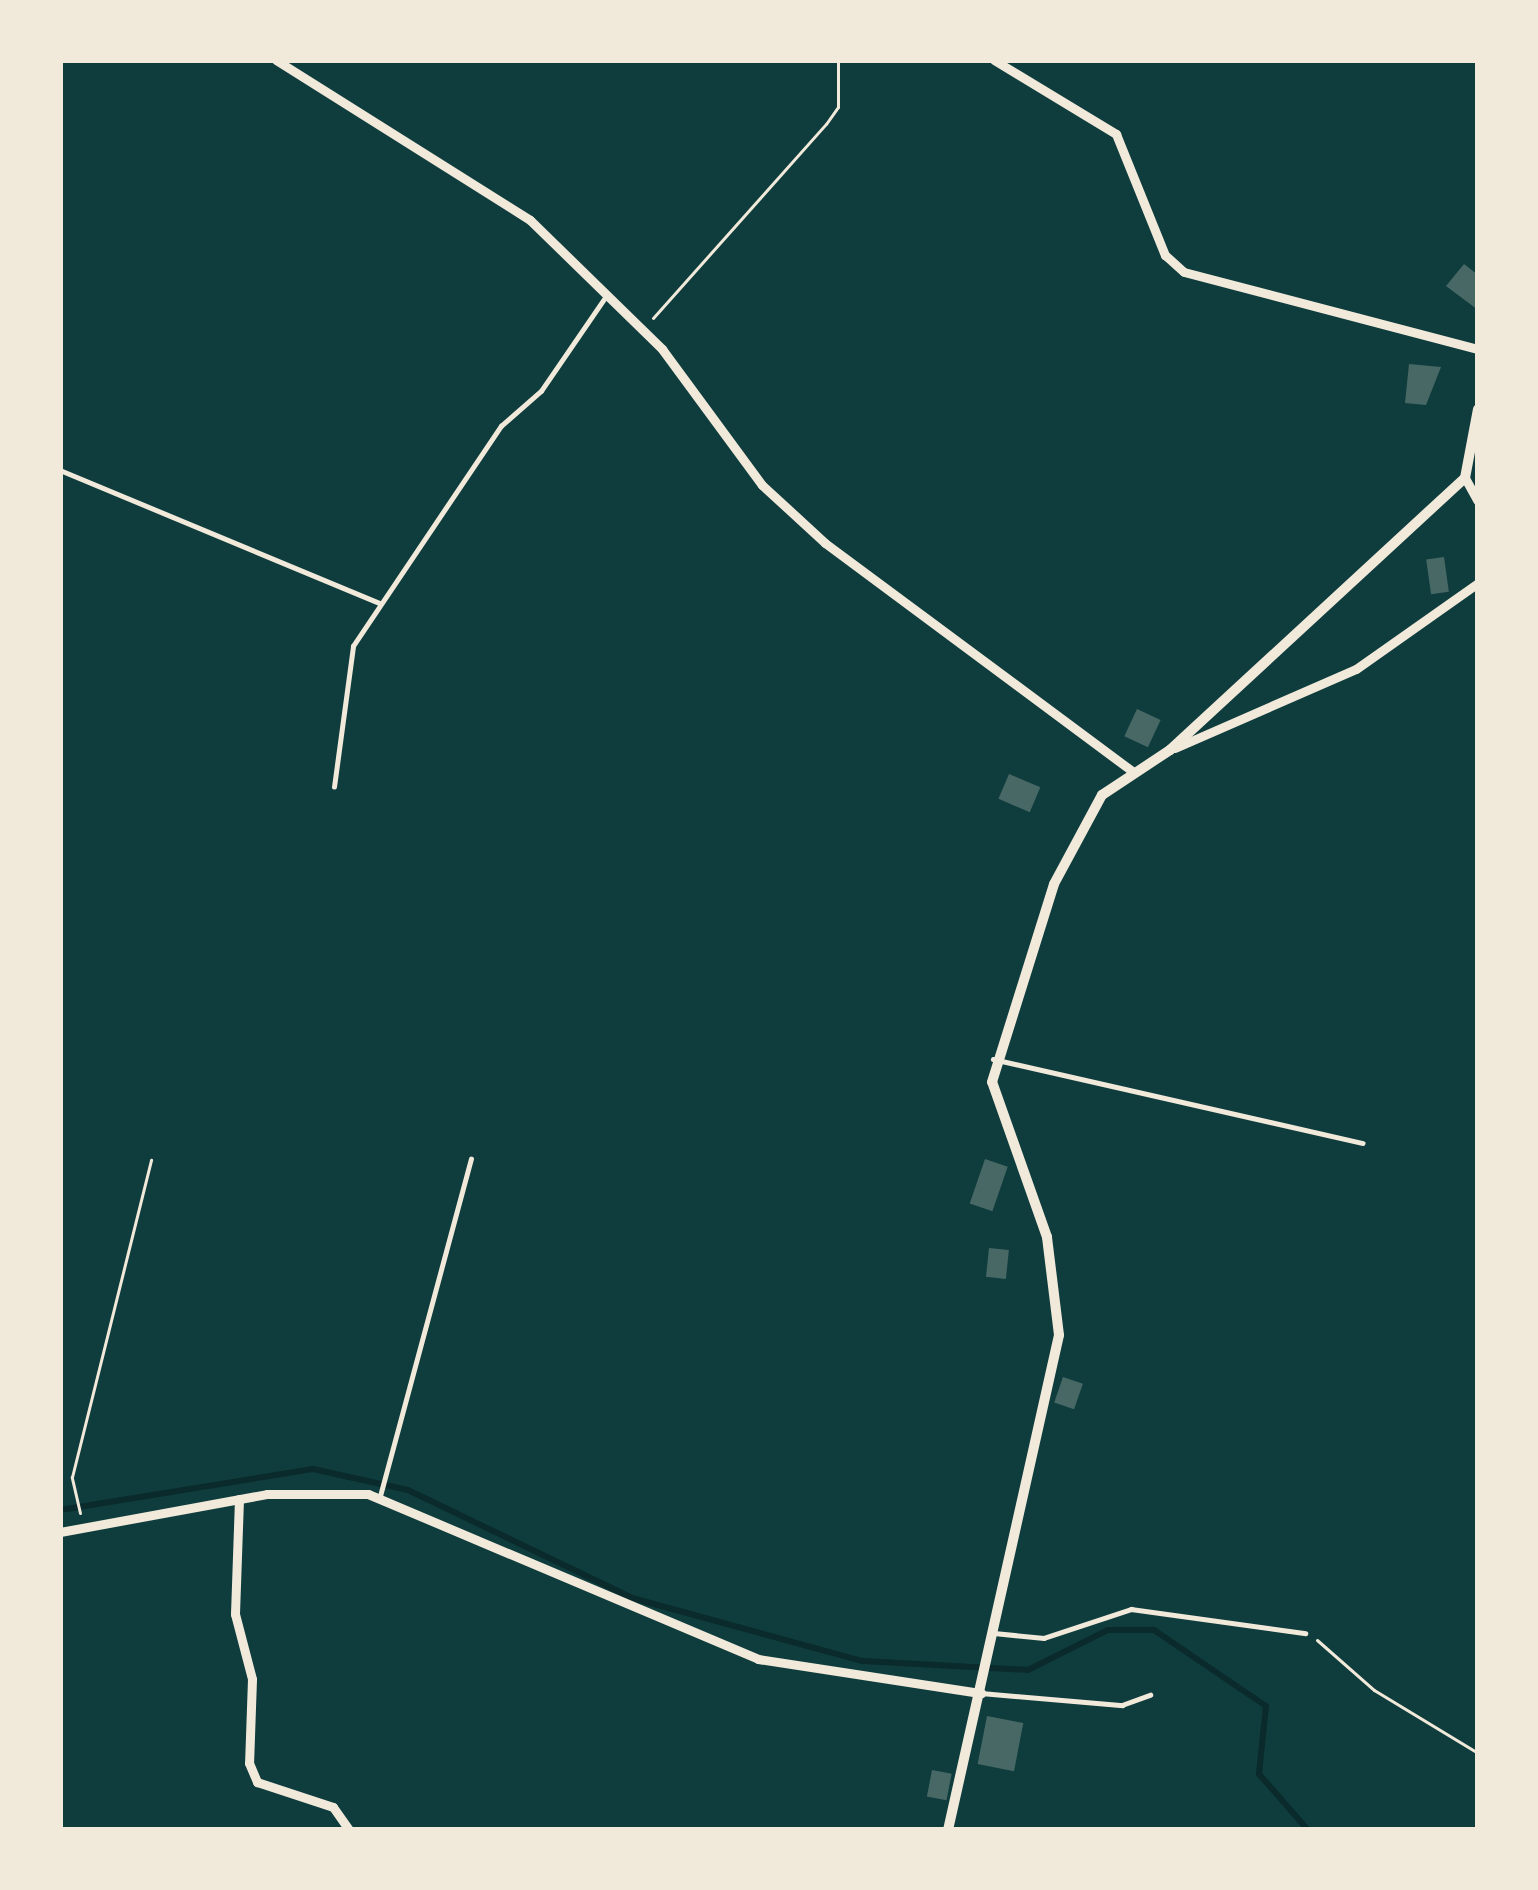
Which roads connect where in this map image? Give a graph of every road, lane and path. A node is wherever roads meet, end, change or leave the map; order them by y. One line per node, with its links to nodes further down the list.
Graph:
1 (276, 60): 4 (street)
2 (838, 60): 5 (path)
3 (994, 60): 6 (street)
4 (604, 299): 5 (street); 13 (lane)
5 (641, 330): 15 (street)
6 (1478, 349)
7 (1478, 409): 8 (street)
8 (1472, 456): 10 (street)
9 (60, 470): 13 (lane)
10 (1465, 478): 11 (street); 14 (street)
11 (1478, 501)
12 (1478, 583): 14 (street)
13 (379, 603): 16 (lane)
14 (1170, 750): 15 (street)
15 (1132, 772): 17 (street)
16 (334, 787)
17 (993, 1059): 18 (lane); 25 (street)
18 (1363, 1143)
19 (151, 1160): 23 (path)
20 (470, 1160): 21 (lane)
21 (380, 1496): 22 (street); 27 (street)
22 (239, 1499): 24 (street); 30 (street)
23 (80, 1516)
24 (60, 1532)
25 (994, 1633): 26 (lane); 27 (street)
26 (1305, 1633): 29 (path)
27 (982, 1690): 28 (lane); 31 (street)
28 (1150, 1695)
29 (1478, 1753)
30 (350, 1830)
31 (948, 1830)

